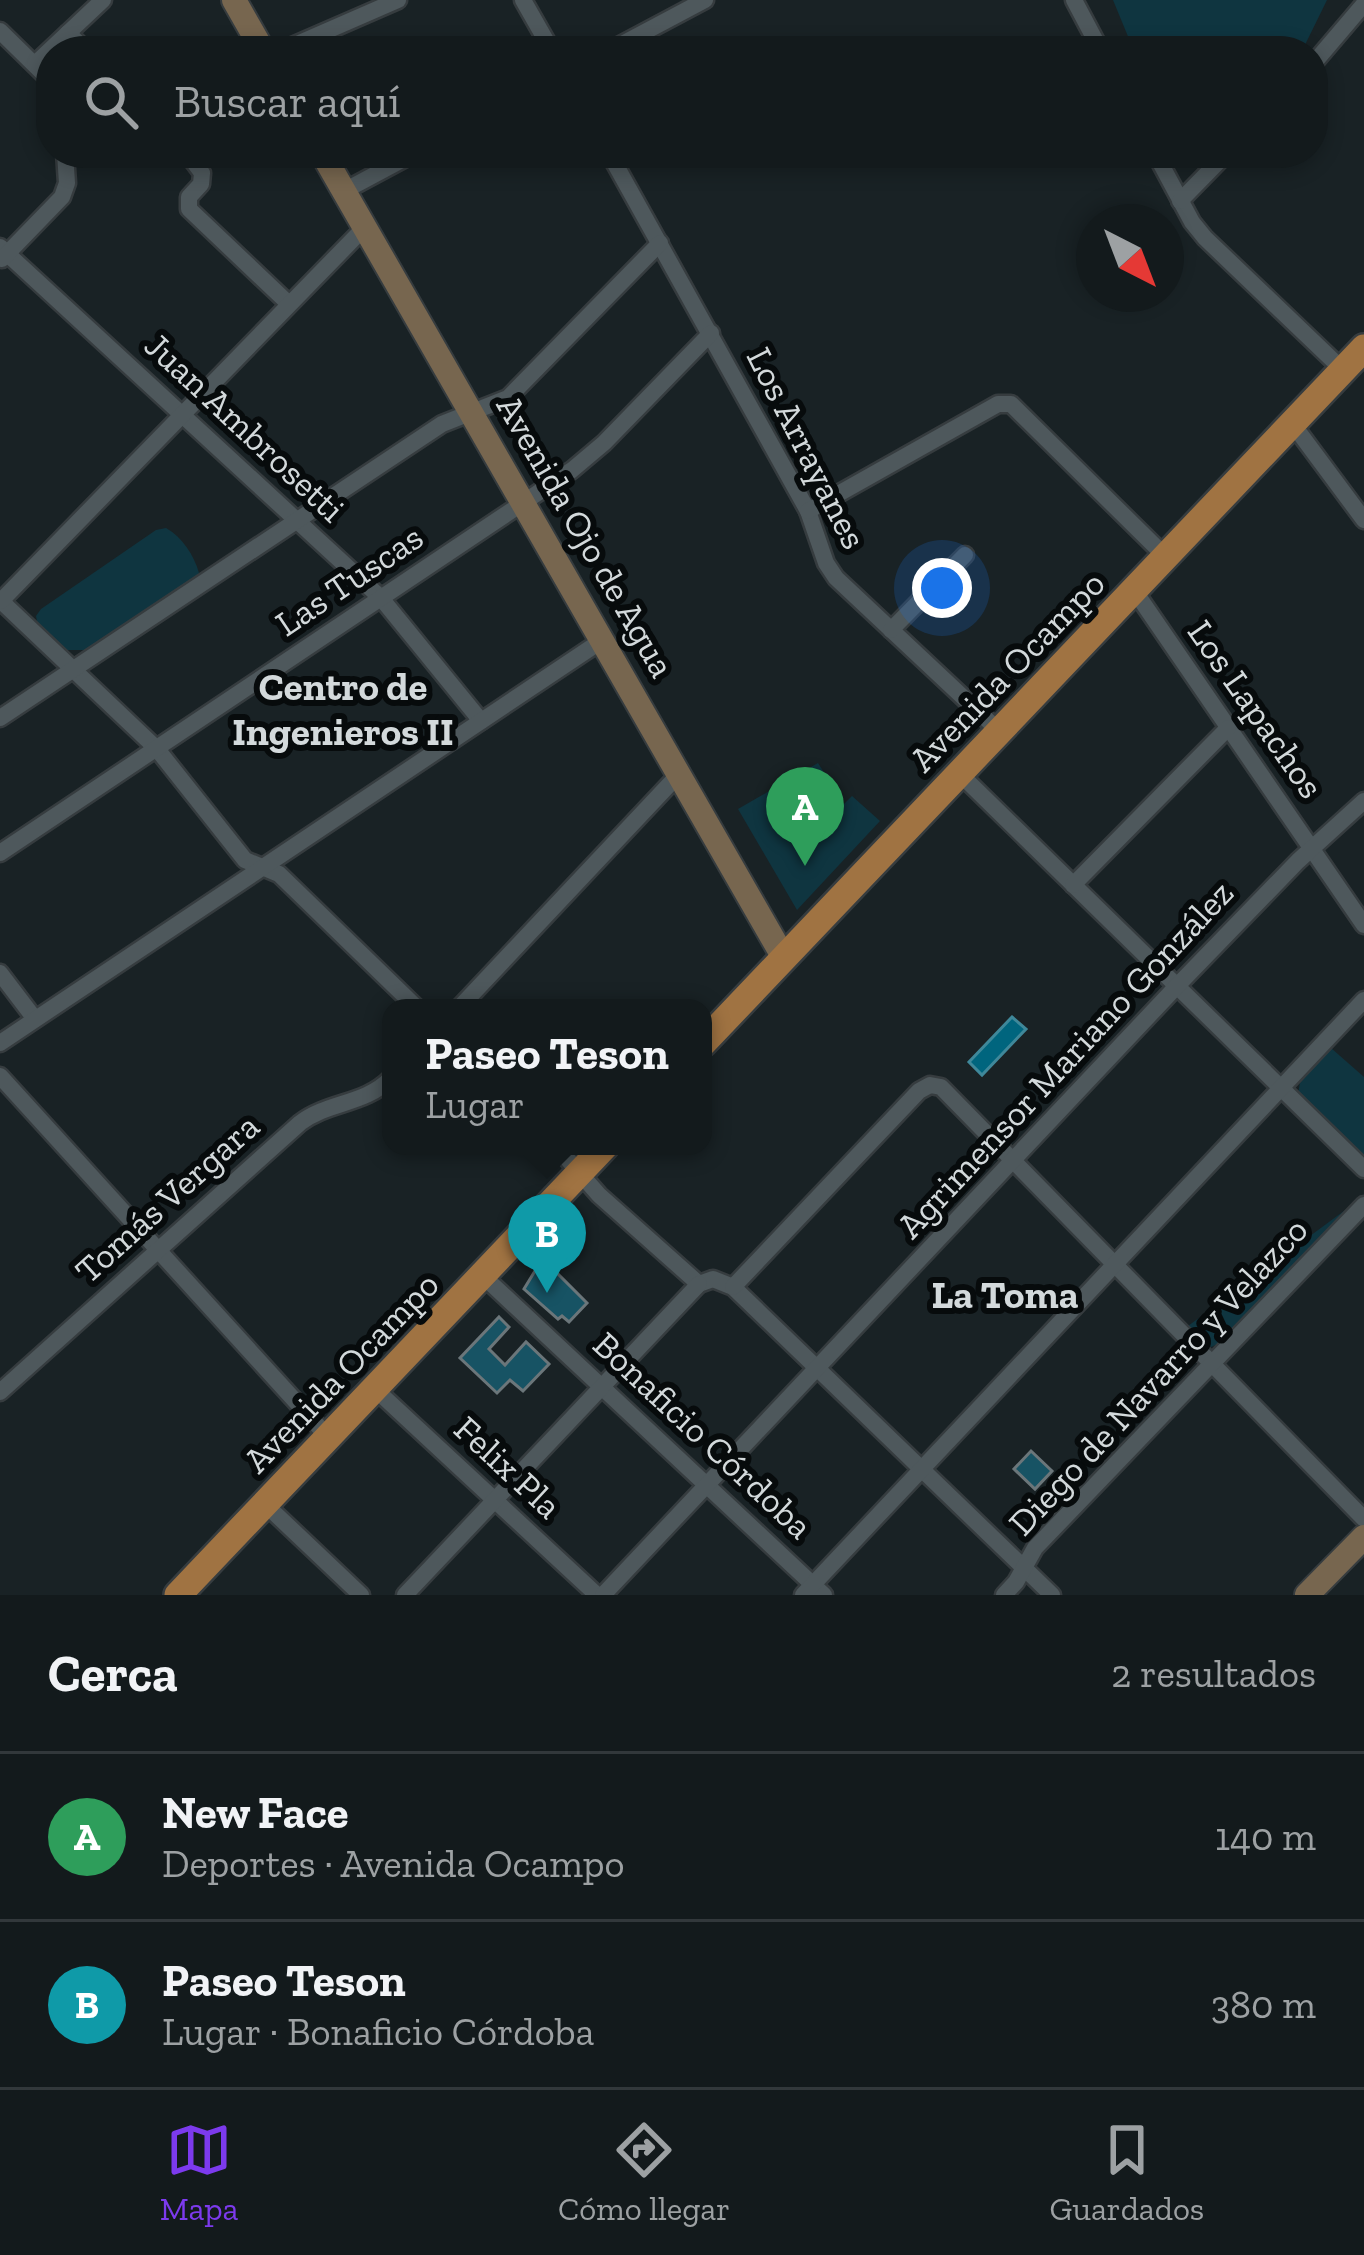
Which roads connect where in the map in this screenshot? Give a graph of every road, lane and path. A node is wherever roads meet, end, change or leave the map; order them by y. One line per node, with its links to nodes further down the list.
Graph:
1 (104, 0): 9 (street)
2 (234, 0): 12 (main road)
3 (398, 0): 13 (street)
4 (523, 0): 14 (street)
5 (705, 0): 15 (street)
6 (1074, 0): 16 (street)
7 (1364, 4): 17 (street)
8 (0, 31): 18 (street)
9 (68, 33): 10 (street); 11 (street)
10 (65, 36)
11 (71, 36)
12 (254, 36)
13 (315, 36)
14 (543, 36)
15 (637, 36)
16 (1093, 36)
17 (1328, 46)
18 (35, 64)
19 (66, 168): 30 (street)
20 (198, 168): 31 (street)
21 (331, 168): 26 (main road, Avenida Ojo de Agua)
22 (386, 168): 26 (street)
23 (618, 168): 29 (street, Los Arrayanes)
24 (1163, 168): 27 (street)
25 (1212, 168): 27 (street)
26 (344, 190): 28 (main road, Avenida Ojo de Agua)
27 (1180, 201): 34 (street)
28 (364, 226): 31 (street); 35 (main road, Avenida Ojo de Agua)
29 (660, 243): 32 (street, Los Arrayanes); 35 (street)
30 (2, 254): 36 (street, Juan Ambrosetti)
31 (289, 304): 36 (street)
32 (711, 333): 38 (street, Las Tuscas); 39 (street, Los Arrayanes)
33 (1364, 348): 34 (main road, Avenida Ocampo)
34 (1343, 370): 37 (main road, Avenida Ocampo)
35 (471, 410): 38 (main road, Avenida Ojo de Agua); 41 (street)
36 (183, 414): 41 (street, Juan Ambrosetti); 46 (street)
37 (1292, 423): 40 (street); 43 (main road, Avenida Ocampo)
38 (525, 502): 45 (street, Las Tuscas); 48 (main road, Avenida Ojo de Agua)
39 (808, 511): 43 (street); 47 (street, Los Arrayanes)
40 (1364, 520)
41 (298, 521): 45 (street, Juan Ambrosetti); 49 (street)
42 (965, 555): 47 (street)
43 (1166, 556): 44 (main road, Avenida Ocampo)
44 (1134, 590): 52 (street, Los Lapachos); 53 (main road, Avenida Ocampo)
45 (381, 598): 51 (street, Juan Ambrosetti); 54 (street, Las Tuscas)
46 (1, 601): 49 (street)
47 (891, 630): 53 (street, Los Arrayanes)
48 (604, 639): 51 (street); 55 (main road, Avenida Ojo de Agua)
49 (75, 669): 50 (street); 54 (street)
50 (0, 718)
51 (481, 721): 60 (street)
52 (1228, 728): 58 (street, Los Lapachos); 61 (street)
53 (999, 731): 56 (main road, Avenida Ocampo)
54 (157, 749): 59 (street, Las Tuscas); 60 (street)
55 (681, 772): 63 (main road, Avenida Ojo de Agua); 67 (street)
56 (959, 773): 61 (street); 63 (main road, Avenida Ocampo)
57 (1364, 801): 58 (street, Agrimensor Mariano González)
58 (1312, 850): 62 (street, Los Lapachos); 65 (street, Agrimensor Mariano González)
59 (0, 853)
60 (263, 867): 66 (street); 69 (street)
61 (1073, 886): 65 (street)
62 (1364, 925)
63 (784, 958): 70 (main road, Avenida Ocampo)
64 (0, 973): 69 (street)
65 (1176, 987): 74 (street); 77 (street, Agrimensor Mariano González)
66 (408, 999)
67 (467, 999)
68 (1364, 1000): 74 (street)
69 (35, 1019): 71 (street)
70 (712, 1034)
71 (0, 1042)
72 (0, 1076): 81 (street)
73 (382, 1086): 81 (street, Tomás Vergara)
74 (1281, 1088): 78 (street); 82 (street)
75 (564, 1155): 79 (street)
76 (596, 1155): 79 (main road, Avenida Ocampo)
77 (1013, 1162): 82 (street); 85 (street); 87 (street, Agrimensor Mariano González)
78 (1364, 1168)
79 (580, 1172): 83 (main road, Avenida Ocampo); 84 (street)
80 (1364, 1205): 86 (street, Diego de Navarro y Velazco)
81 (160, 1252): 90 (street, Tomás Vergara); 91 (street)
82 (1114, 1263): 86 (street); 92 (street)
83 (482, 1275): 88 (street, Bonaficio Córdoba); 89 (main road, Avenida Ocampo)
84 (699, 1283): 85 (street); 88 (street)
85 (733, 1287): 87 (street)
86 (1212, 1363): 96 (street); 99 (street, Diego de Navarro y Velazco)
87 (818, 1368): 92 (street); 93 (street, Agrimensor Mariano González)
88 (602, 1385): 93 (street, Bonaficio Córdoba); 94 (street)
89 (374, 1388): 91 (main road, Avenida Ocampo); 94 (street, Felix Pla)
90 (0, 1392)
91 (328, 1437): 95 (main road, Avenida Ocampo)
92 (921, 1468): 99 (street); 100 (street)
93 (706, 1486): 100 (street, Bonaficio Córdoba); 104 (street, Agrimensor Mariano González)
94 (494, 1499): 103 (street); 104 (street, Felix Pla)
95 (265, 1504): 101 (main road, Avenida Ocampo); 102 (street)
96 (1364, 1519)
97 (1364, 1537): 107 (main road)
98 (1364, 1561): 108 (main road)
99 (1025, 1567): 105 (street, Diego de Navarro y Velazco); 106 (street)
100 (813, 1591)
101 (178, 1595)
102 (362, 1595)
103 (405, 1595)
104 (600, 1595)
105 (1004, 1595)
106 (1052, 1595)
107 (1307, 1595)
108 (1331, 1595)

